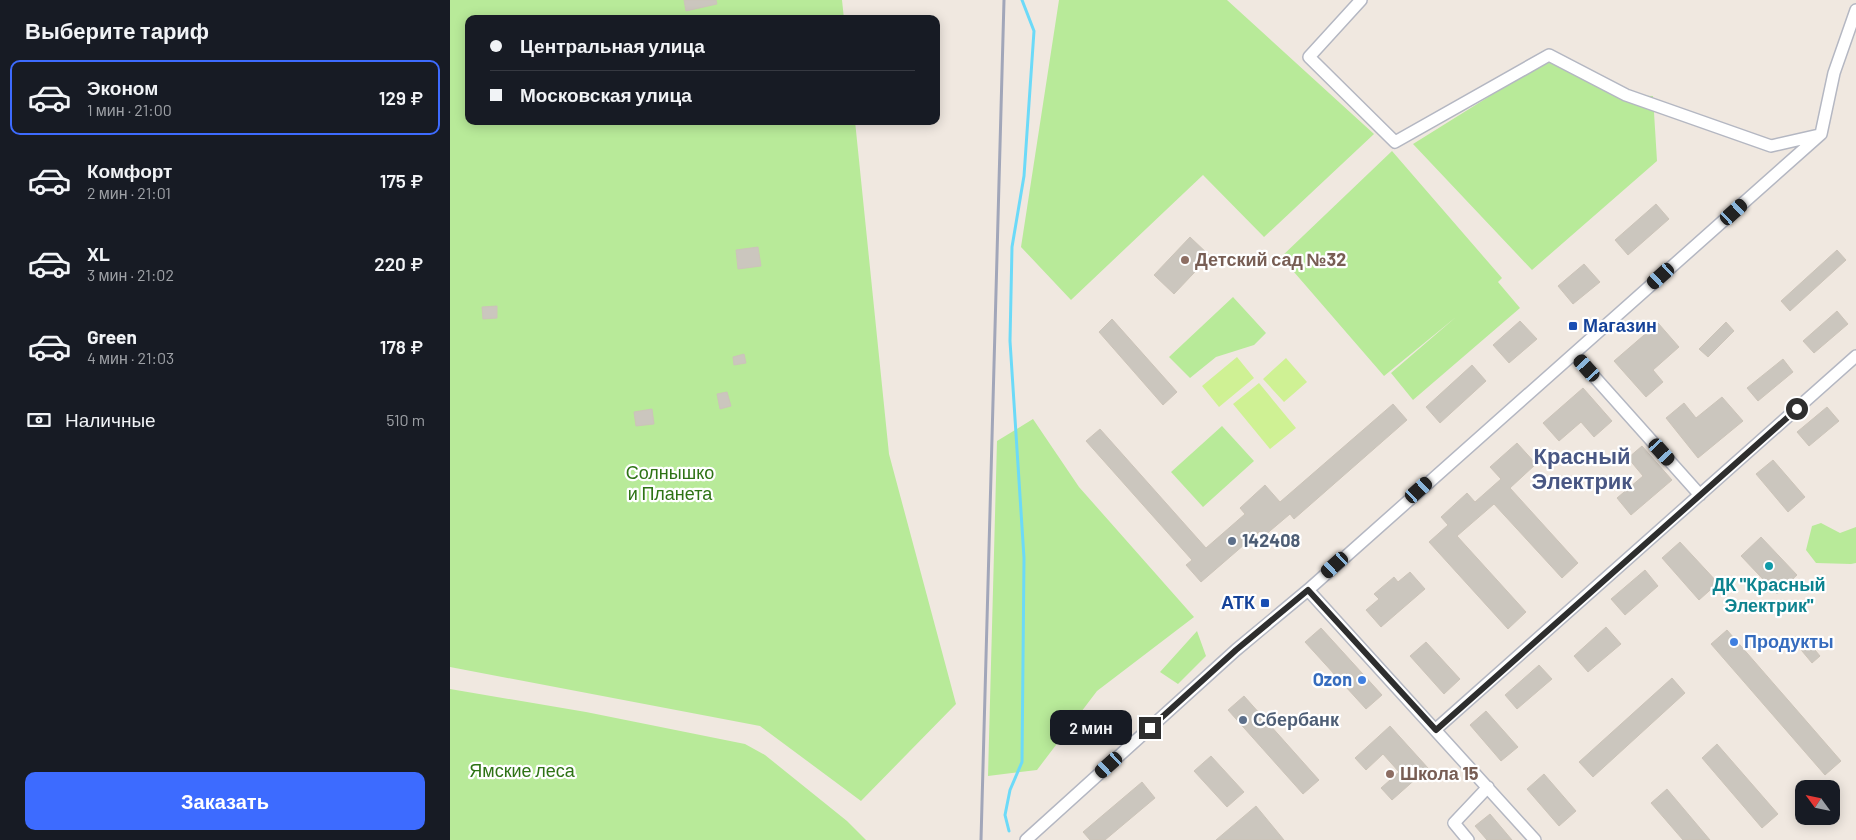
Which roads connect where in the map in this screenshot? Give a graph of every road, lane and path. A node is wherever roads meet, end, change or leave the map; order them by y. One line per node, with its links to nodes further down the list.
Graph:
1 (1362, 0): 3 (street)
2 (1856, 10): 3 (street)
3 (1821, 134): 4 (street)
4 (1574, 354): 6 (street); 7 (street)
5 (1856, 356): 6 (street)
6 (1700, 495): 8 (street)
7 (1308, 590): 8 (street); 10 (street)
8 (1436, 730): 9 (street)
9 (1488, 787): 11 (street); 12 (street)
10 (1026, 840)
11 (1468, 840)
12 (1536, 840)

